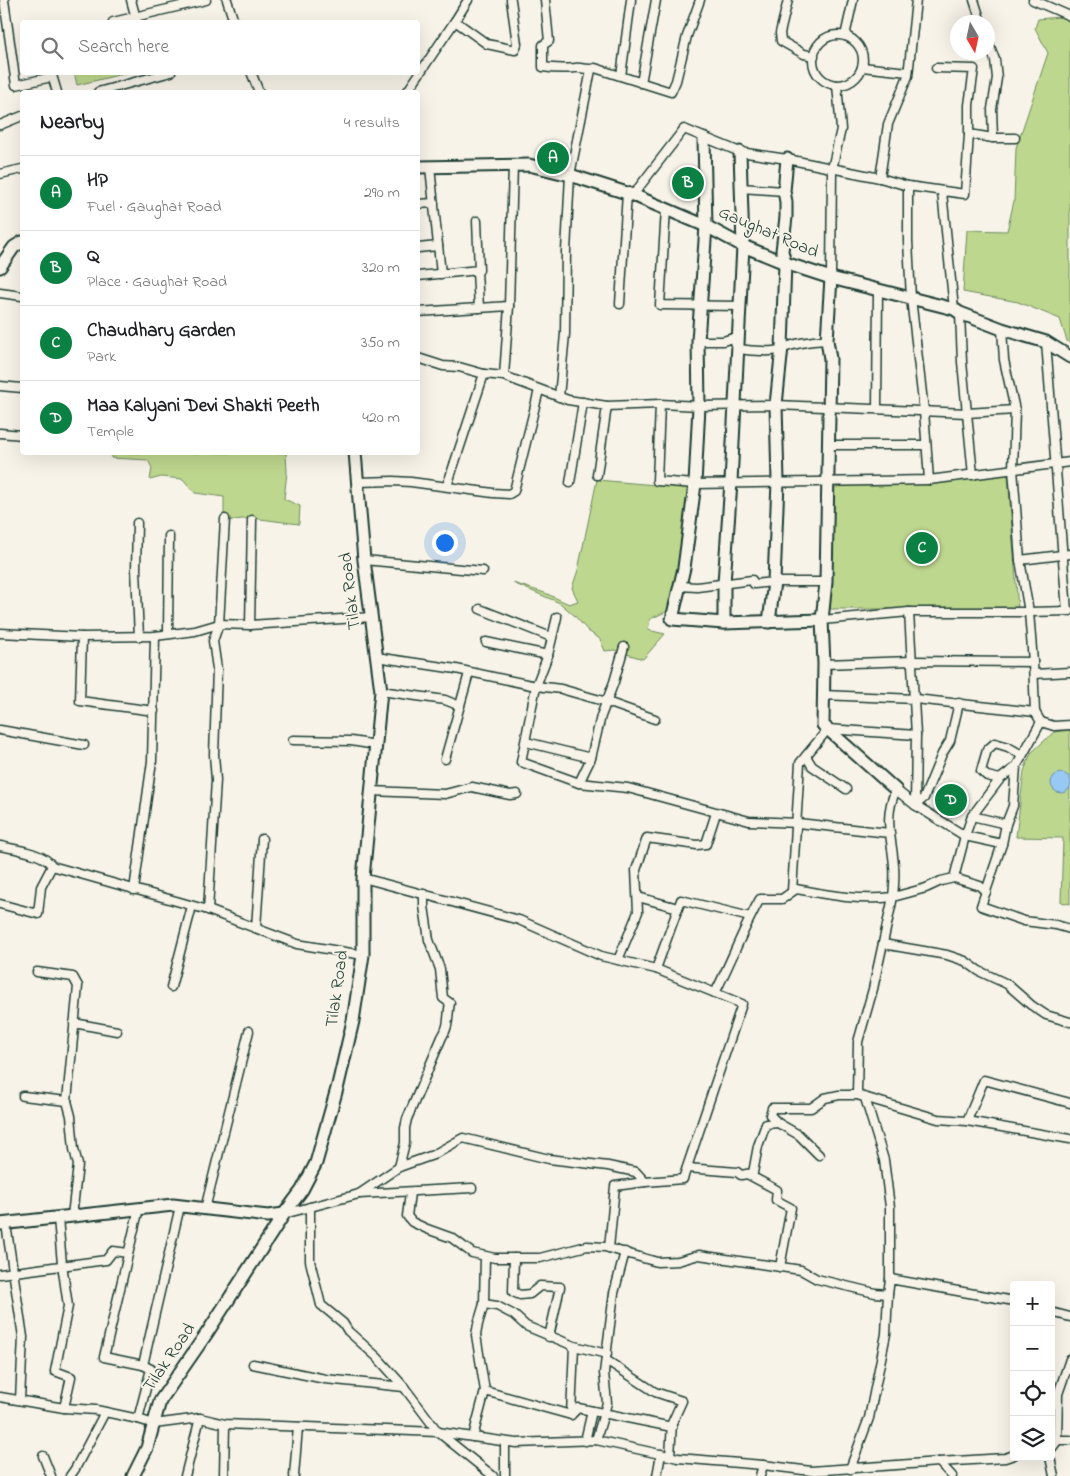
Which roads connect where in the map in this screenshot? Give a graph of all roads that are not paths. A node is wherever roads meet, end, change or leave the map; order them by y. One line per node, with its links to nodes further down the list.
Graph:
1 (4, 0): 29 (street)
2 (131, 0): 18 (street)
3 (206, 0): 18 (street)
4 (227, 0): 19 (street)
5 (468, 0): 20 (street)
6 (511, 0): 20 (street)
7 (545, 0): 26 (street)
8 (631, 0): 33 (street)
9 (656, 0): 34 (street)
10 (700, 0): 34 (street)
11 (788, 0): 22 (street)
12 (853, 0): 21 (street)
13 (916, 0): 27 (street)
14 (974, 0): 16 (street)
15 (1033, 0): 17 (street)
16 (979, 15)
17 (1070, 16)
18 (136, 20)
19 (233, 20)
20 (455, 21): 28 (street)
21 (845, 36): 22 (street); 24 (street)
22 (814, 56): 35 (street)
23 (995, 60): 43 (street)
24 (862, 67): 27 (street); 35 (street)
25 (936, 68): 42 (street)
26 (591, 70): 33 (street); 54 (street)
27 (908, 72): 55 (street)
28 (420, 73)
29 (52, 75): 36 (street)
30 (252, 75): 38 (street)
31 (418, 75): 39 (street)
32 (150, 76): 37 (street)
33 (621, 76): 34 (street)
34 (641, 83)
35 (837, 85): 52 (street)
36 (56, 90)
37 (104, 90)
38 (258, 90)
39 (408, 90)
40 (20, 117): 41 (street)
41 (0, 125)
42 (969, 134): 43 (street); 59 (street)
43 (993, 138): 44 (street)
44 (1015, 138)
45 (704, 139): 46 (street); 60 (street); 65 (street)
46 (740, 152): 47 (street); 57 (street)
47 (787, 159): 52 (street); 58 (street)
48 (513, 165): 50 (street, Gaughat Road); 54 (street, Gaughat Road); 83 (street)
49 (420, 167): 50 (street, Gaughat Road)
50 (430, 167): 61 (street)
51 (20, 169): 53 (street)
52 (832, 169): 55 (street); 76 (street)
53 (0, 174)
54 (570, 175): 60 (street, Gaughat Road); 101 (street)
55 (880, 178): 56 (street)
56 (908, 186): 59 (street); 80 (street)
57 (740, 188): 58 (street); 68 (street)
58 (784, 191): 71 (street)
59 (942, 192): 86 (street)
60 (630, 194): 63 (street, Gaughat Road); 81 (street)
61 (434, 203): 62 (street); 67 (street)
62 (420, 204)
63 (666, 209): 65 (street, Gaughat Road); 82 (street)
64 (477, 221): 73 (street)
65 (706, 226): 68 (street, Gaughat Road); 82 (street)
66 (20, 243): 72 (street)
67 (438, 246): 69 (street); 74 (street)
68 (743, 246): 71 (street, Gaughat Road); 84 (street)
69 (420, 248)
70 (0, 255): 72 (street)
71 (785, 263): 76 (street, Gaughat Road); 92 (street)
72 (0, 268)
73 (477, 271): 74 (street); 85 (street)
74 (441, 274): 75 (street)
75 (420, 276)
76 (831, 278): 77 (street, Gaughat Road); 89 (street)
77 (878, 290): 80 (street, Gaughat Road); 109 (street)
78 (0, 293): 79 (street)
79 (20, 296)
80 (911, 298): 86 (street, Gaughat Road); 111 (street)
81 (620, 304)
82 (702, 305): 84 (street); 90 (street)
83 (509, 306): 85 (street); 97 (street)
84 (740, 306): 93 (street)
85 (479, 308): 87 (street)
86 (957, 311): 88 (street, Gaughat Road); 112 (street)
87 (420, 312)
88 (1002, 329): 91 (street, Gaughat Road); 110 (street)
89 (827, 340): 92 (street); 108 (street)
90 (698, 341): 93 (street); 106 (street)
91 (1046, 342): 94 (street, Gaughat Road); 119 (street)
92 (782, 347): 93 (street); 104 (street)
93 (738, 349): 107 (street)
94 (1070, 357)
95 (420, 359): 96 (street)
96 (484, 374): 97 (street); 130 (street)
97 (504, 376): 100 (street)
98 (0, 386): 99 (street)
99 (20, 388)
100 (539, 390): 101 (street); 130 (street)
101 (559, 397): 102 (street)
102 (583, 402): 105 (street); 128 (street)
103 (660, 404): 105 (street); 106 (street); 129 (street)
104 (776, 405): 107 (street); 108 (street); 126 (street)
105 (607, 406): 121 (street)
106 (699, 406): 107 (street); 129 (street)
107 (734, 406): 125 (street)
108 (829, 407): 109 (street); 115 (street)
109 (877, 409): 111 (street)
110 (1015, 410): 112 (street); 120 (street)
111 (924, 411): 112 (street); 116 (street)
112 (967, 413): 122 (street)
113 (0, 434): 114 (street)
114 (20, 436)
115 (828, 445): 116 (street); 127 (street)
116 (926, 445): 123 (street)
117 (355, 455): 124 (street, Tilak Road)
118 (1070, 462): 119 (street)
119 (1056, 464): 120 (street); 135 (street)
120 (1013, 469): 122 (street); 137 (street)
121 (597, 475)
122 (973, 475): 123 (street)
123 (929, 480): 127 (street)
124 (358, 482): 130 (street); 136 (street, Tilak Road)
125 (731, 482): 126 (street); 129 (street); 139 (street)
126 (778, 482): 127 (street); 140 (street)
127 (828, 482): 141 (street)
128 (570, 483)
129 (695, 484): 142 (street)
130 (447, 486)
131 (225, 519): 152 (street)
132 (252, 520): 153 (street)
133 (137, 523): 158 (street)
134 (169, 536): 155 (street)
135 (1066, 554): 137 (street); 144 (street)
136 (364, 560): 138 (street); 147 (street, Tilak Road)
137 (1020, 560): 146 (street)
138 (483, 571)
139 (724, 582): 140 (street); 142 (street); 151 (street)
140 (774, 582): 141 (street); 150 (street)
141 (826, 582): 149 (street)
142 (679, 586): 151 (street)
143 (480, 609): 159 (street)
144 (1069, 611): 146 (street)
145 (908, 612): 146 (street); 149 (street); 164 (street)
146 (1029, 612): 165 (street)
147 (372, 617): 153 (street); 163 (street, Tilak Road)
148 (557, 617): 159 (street)
149 (822, 620): 150 (street); 166 (street)
150 (769, 622): 151 (street)
151 (724, 623)
152 (219, 624): 153 (street); 155 (street); 222 (street)
153 (250, 625)
154 (0, 633): 157 (street)
155 (168, 634): 156 (street)
156 (155, 636): 158 (street); 177 (street)
157 (82, 637): 158 (street); 177 (street)
158 (140, 637)
159 (551, 637): 162 (street)
160 (486, 642): 162 (street)
161 (624, 647): 174 (street)
162 (548, 656): 170 (street)
163 (376, 657): 168 (street); 171 (street, Tilak Road)
164 (912, 661): 165 (street); 166 (street); 173 (street)
165 (1033, 662): 169 (street)
166 (824, 664): 172 (street)
167 (1070, 672): 169 (street)
168 (469, 673): 170 (street); 176 (street)
169 (1034, 674): 178 (street)
170 (536, 686): 174 (street); 186 (street)
171 (381, 691): 176 (street); 188 (street, Tilak Road)
172 (823, 694): 173 (street); 182 (street)
173 (914, 699): 175 (street); 184 (street)
174 (607, 702): 179 (street); 191 (street)
175 (959, 703): 178 (street); 200 (street)
176 (460, 706): 192 (street)
177 (154, 711): 213 (street)
178 (1034, 712): 180 (street)
179 (655, 719)
180 (1040, 722): 181 (street); 189 (street)
181 (1070, 725)
182 (828, 729): 184 (street); 190 (street); 197 (street)
183 (0, 730): 187 (street)
184 (916, 734): 200 (street)
185 (293, 740): 188 (street)
186 (526, 742): 191 (street); 195 (street)
187 (84, 744)
188 (376, 745): 198 (street, Tilak Road)
189 (1022, 755): 193 (street); 194 (street)
190 (806, 756): 196 (street); 203 (street)
191 (591, 758): 195 (street)
192 (445, 759)
193 (1016, 767): 194 (street); 204 (street)
194 (1000, 779): 202 (street)
195 (579, 783): 201 (street)
196 (846, 790)
197 (896, 790): 200 (street); 205 (street)
198 (371, 791): 199 (street); 211 (street, Tilak Road)
199 (517, 794)
200 (915, 806): 206 (street)
201 (716, 813): 203 (street); 217 (street)
202 (972, 816): 204 (street); 206 (street)
203 (798, 822): 205 (street); 214 (street)
204 (1006, 824): 208 (street)
205 (889, 833): 218 (street)
206 (965, 836): 208 (street); 212 (street)
207 (262, 839): 224 (street)
208 (1002, 844): 215 (street)
209 (0, 846): 210 (street)
210 (52, 866): 213 (street); 219 (street)
211 (363, 878): 216 (street); 227 (street, Tilak Road)
212 (954, 878): 215 (street); 218 (street)
213 (134, 890): 220 (street)
214 (792, 891): 218 (street); 223 (street)
215 (986, 892): 225 (street)
216 (424, 894): 228 (street); 245 (street)
217 (638, 897): 221 (street); 228 (street)
218 (893, 897): 226 (street)
219 (0, 904)
220 (192, 906): 222 (street); 231 (street)
221 (678, 908): 223 (street); 229 (street)
222 (208, 910): 224 (street)
223 (750, 917): 232 (street)
224 (256, 928): 227 (street)
225 (1070, 929)
226 (883, 944): 233 (street); 238 (street)
227 (362, 956): 256 (street, Tilak Road)
228 (618, 960): 229 (street)
229 (656, 969): 232 (street)
230 (37, 972): 234 (street)
231 (171, 987)
232 (715, 993): 246 (street)
233 (1070, 1022)
234 (74, 1023): 235 (street); 239 (street)
235 (117, 1031)
236 (250, 1031): 255 (street)
237 (23, 1096): 239 (street)
238 (861, 1097): 241 (street); 242 (street); 269 (street)
239 (67, 1101): 257 (street)
240 (1070, 1103): 241 (street)
241 (967, 1121): 243 (street)
242 (778, 1123): 244 (street); 247 (street)
243 (1070, 1140)
244 (819, 1155)
245 (399, 1167): 248 (street); 251 (street)
246 (687, 1168): 247 (street); 248 (street)
247 (747, 1174): 266 (street)
248 (645, 1182): 260 (street)
249 (472, 1188): 250 (street)
250 (410, 1193): 251 (street); 263 (street)
251 (358, 1194): 253 (street)
252 (180, 1206): 254 (street); 255 (street); 280 (street)
253 (310, 1207): 256 (street); 281 (street)
254 (138, 1208): 257 (street); 262 (street)
255 (205, 1209): 256 (street)
256 (284, 1214): 292 (street, Tilak Road)
257 (72, 1216): 258 (street)
258 (58, 1218): 259 (street); 265 (street)
259 (3, 1224): 267 (street)
260 (609, 1248): 261 (street); 264 (street)
261 (625, 1252): 266 (street); 277 (street)
262 (128, 1253): 265 (street); 280 (street)
263 (485, 1256): 264 (street); 272 (street)
264 (514, 1258): 275 (street)
265 (62, 1264): 267 (street); 285 (street)
266 (780, 1267): 270 (street)
267 (12, 1272): 268 (street); 284 (street)
268 (0, 1274)
269 (890, 1279): 270 (street); 271 (street)
270 (888, 1294): 311 (street)
271 (1010, 1300)
272 (484, 1304): 275 (street); 282 (street)
273 (1055, 1313): 274 (street)
274 (1070, 1317)
275 (549, 1337): 276 (street)
276 (574, 1346): 277 (street); 289 (street)
277 (606, 1357): 288 (street); 295 (street)
278 (1070, 1359): 300 (street)
279 (253, 1364): 281 (street)
280 (143, 1365): 291 (street)
281 (404, 1387): 296 (street)
282 (485, 1391): 289 (street); 297 (street)
283 (0, 1397): 284 (street)
284 (20, 1400): 285 (street)
285 (64, 1408): 287 (street)
286 (592, 1411): 288 (street); 289 (street); 298 (street)
287 (105, 1412): 291 (street); 314 (street)
288 (605, 1414): 295 (street); 299 (street)
289 (571, 1415)
290 (200, 1418): 292 (street); 293 (street); 316 (street)
291 (138, 1419): 292 (street)
292 (154, 1424): 315 (street, Tilak Road)
293 (225, 1424): 294 (street); 317 (street)
294 (298, 1426): 296 (street); 318 (street)
295 (672, 1427): 306 (street)
296 (438, 1432): 297 (street); 319 (street)
297 (473, 1437): 302 (street)
298 (585, 1440): 299 (street); 302 (street)
299 (596, 1440): 304 (street)
300 (1058, 1440): 301 (street); 303 (street)
301 (1070, 1440)
302 (505, 1442): 320 (street)
303 (1055, 1444)
304 (660, 1454): 306 (street); 321 (street)
305 (43, 1456): 313 (street)
306 (670, 1456): 310 (street)
307 (1010, 1456): 309 (street)
308 (1051, 1461): 324 (street)
309 (939, 1462): 311 (street); 323 (street)
310 (763, 1465): 312 (street); 322 (street)
311 (850, 1468): 312 (street)
312 (811, 1474)
313 (51, 1476)
314 (70, 1476)
315 (133, 1476)
316 (185, 1476)
317 (224, 1476)
318 (294, 1476)
319 (493, 1476)
320 (505, 1476)
321 (657, 1476)
322 (760, 1476)
323 (952, 1476)
324 (1054, 1476)

